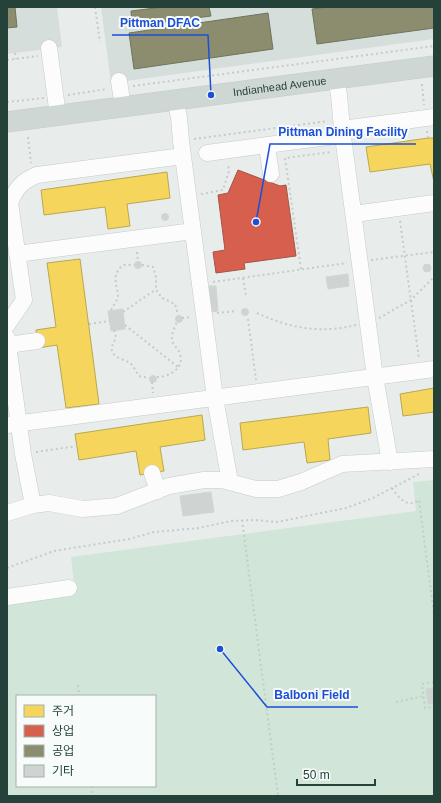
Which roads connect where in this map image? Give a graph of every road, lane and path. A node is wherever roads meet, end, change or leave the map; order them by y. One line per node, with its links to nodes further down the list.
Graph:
1 (95, 7): 2 (path)
2 (100, 42)
3 (434, 46): 10 (path)
4 (50, 51): 6 (path); 11 (lane)
5 (15, 53): 6 (path)
6 (16, 59): 7 (path)
7 (7, 60)
8 (434, 66): 9 (main road, Indianhead Avenue)
9 (336, 79): 12 (main road, Indianhead Avenue); 18 (lane)
10 (120, 84): 11 (path); 14 (lane)
11 (56, 96): 13 (path); 15 (lane)
12 (175, 100): 14 (main road, Indianhead Avenue); 21 (lane)
13 (7, 102)
14 (123, 107): 15 (main road, Indianhead Avenue)
15 (58, 116): 17 (main road, Indianhead Avenue)
16 (434, 117): 18 (lane)
17 (7, 122)
18 (342, 128): 20 (lane); 21 (path); 24 (lane)
19 (28, 137): 26 (path)
20 (267, 145): 22 (lane); 25 (lane)
21 (182, 148): 26 (lane); 29 (lane)
22 (226, 150): 23 (lane); 27 (path)
23 (207, 153)
24 (347, 161): 32 (lane); 40 (path)
25 (271, 174)
26 (33, 177): 35 (lane)
27 (222, 190): 28 (path); 29 (path)
28 (223, 194)
29 (188, 196): 33 (lane)
30 (434, 203): 31 (lane)
31 (398, 208): 32 (lane); 36 (path)
32 (354, 214): 37 (lane)
33 (193, 230): 35 (lane); 43 (lane)
34 (434, 252): 36 (path)
35 (17, 254): 56 (lane)
36 (405, 256): 37 (path); 46 (path)
37 (360, 262): 40 (path); 54 (lane)
38 (134, 265): 47 (path)
39 (142, 265): 44 (path)
40 (301, 270): 41 (path)
41 (243, 277): 43 (path); 45 (path)
42 (434, 277): 46 (path)
43 (200, 283): 67 (lane)
44 (156, 290): 48 (path); 50 (path)
45 (246, 296)
46 (411, 300): 54 (path); 62 (path)
47 (111, 310)
48 (123, 312)
49 (257, 313): 54 (path)
50 (178, 315)
51 (248, 320): 66 (path)
52 (110, 321): 55 (path)
53 (177, 322): 61 (path)
54 (368, 322): 63 (lane)
55 (89, 324)
56 (7, 325)
57 (125, 325): 61 (path)
58 (114, 330): 64 (path)
59 (8, 341): 60 (lane); 68 (lane)
60 (37, 341)
61 (178, 368): 65 (path)
62 (427, 370): 63 (lane)
63 (375, 376): 66 (lane); 72 (lane)
64 (149, 378)
65 (157, 378)
66 (258, 392): 67 (lane)
67 (215, 398): 68 (lane); 75 (lane)
68 (13, 425): 70 (lane)
69 (77, 446): 70 (path)
70 (22, 454): 78 (lane)
71 (434, 459): 72 (lane)
72 (390, 462): 75 (lane)
73 (152, 473): 77 (lane)
74 (420, 473): 76 (path)
75 (230, 482): 77 (lane)
76 (392, 488): 80 (path); 84 (path)
77 (158, 491): 78 (lane)
78 (33, 505): 79 (lane)
79 (7, 513)
80 (242, 520): 81 (path); 93 (path)
81 (7, 568)
82 (69, 588): 83 (lane)
83 (7, 597)
84 (434, 615)
85 (434, 624): 86 (path)
86 (434, 632)
87 (434, 682): 90 (path)
88 (78, 685): 89 (path)
89 (79, 695)
90 (424, 696): 91 (path); 92 (path)
91 (396, 702)
92 (434, 707)
93 (278, 796)

